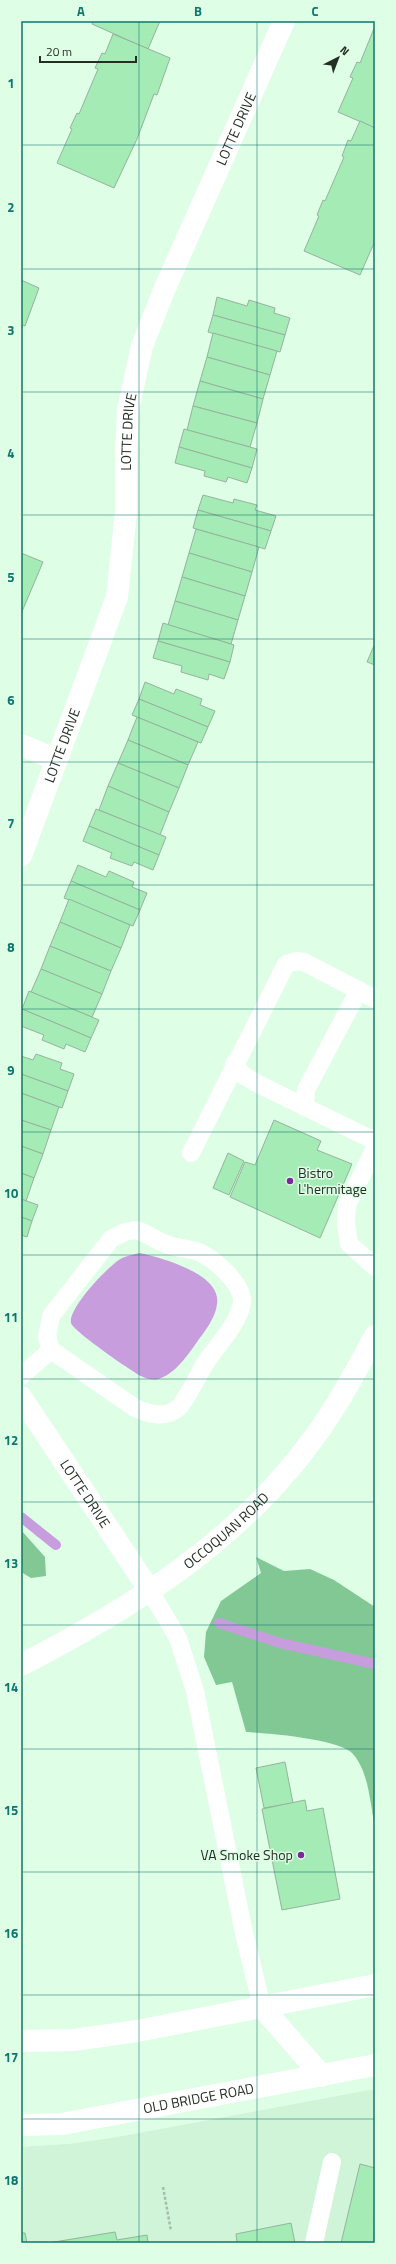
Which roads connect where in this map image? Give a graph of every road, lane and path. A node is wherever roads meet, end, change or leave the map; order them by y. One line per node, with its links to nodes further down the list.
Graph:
1 (284, 21): 3 (street, LOTTE DRIVE)
2 (21, 745): 3 (street)
3 (57, 760): 4 (street, LOTTE DRIVE)
4 (21, 856)
5 (359, 990): 6 (lane); 7 (lane); 8 (lane)
6 (375, 999)
7 (234, 1064): 8 (lane); 11 (lane)
8 (305, 1107): 9 (lane)
9 (375, 1141)
10 (375, 1148): 12 (lane)
11 (191, 1153)
12 (375, 1267)
13 (375, 1336): 17 (street, OCCOQUAN ROAD)
14 (51, 1350): 14 (lane); 15 (lane)
15 (21, 1376)
16 (21, 1397): 17 (street, LOTTE DRIVE)
17 (150, 1591): 18 (street, OCCOQUAN ROAD); 20 (lane)
18 (21, 1665)
19 (375, 1985): 20 (street)
20 (262, 2007): 21 (street); 23 (street)
21 (21, 2041)
22 (375, 2065): 23 (street, OLD BRIDGE ROAD)
23 (322, 2076): 24 (street, OLD BRIDGE ROAD)
24 (21, 2125)
25 (332, 2162): 28 (lane)
26 (163, 2187): 27 (path)
27 (171, 2231)
28 (314, 2243)

